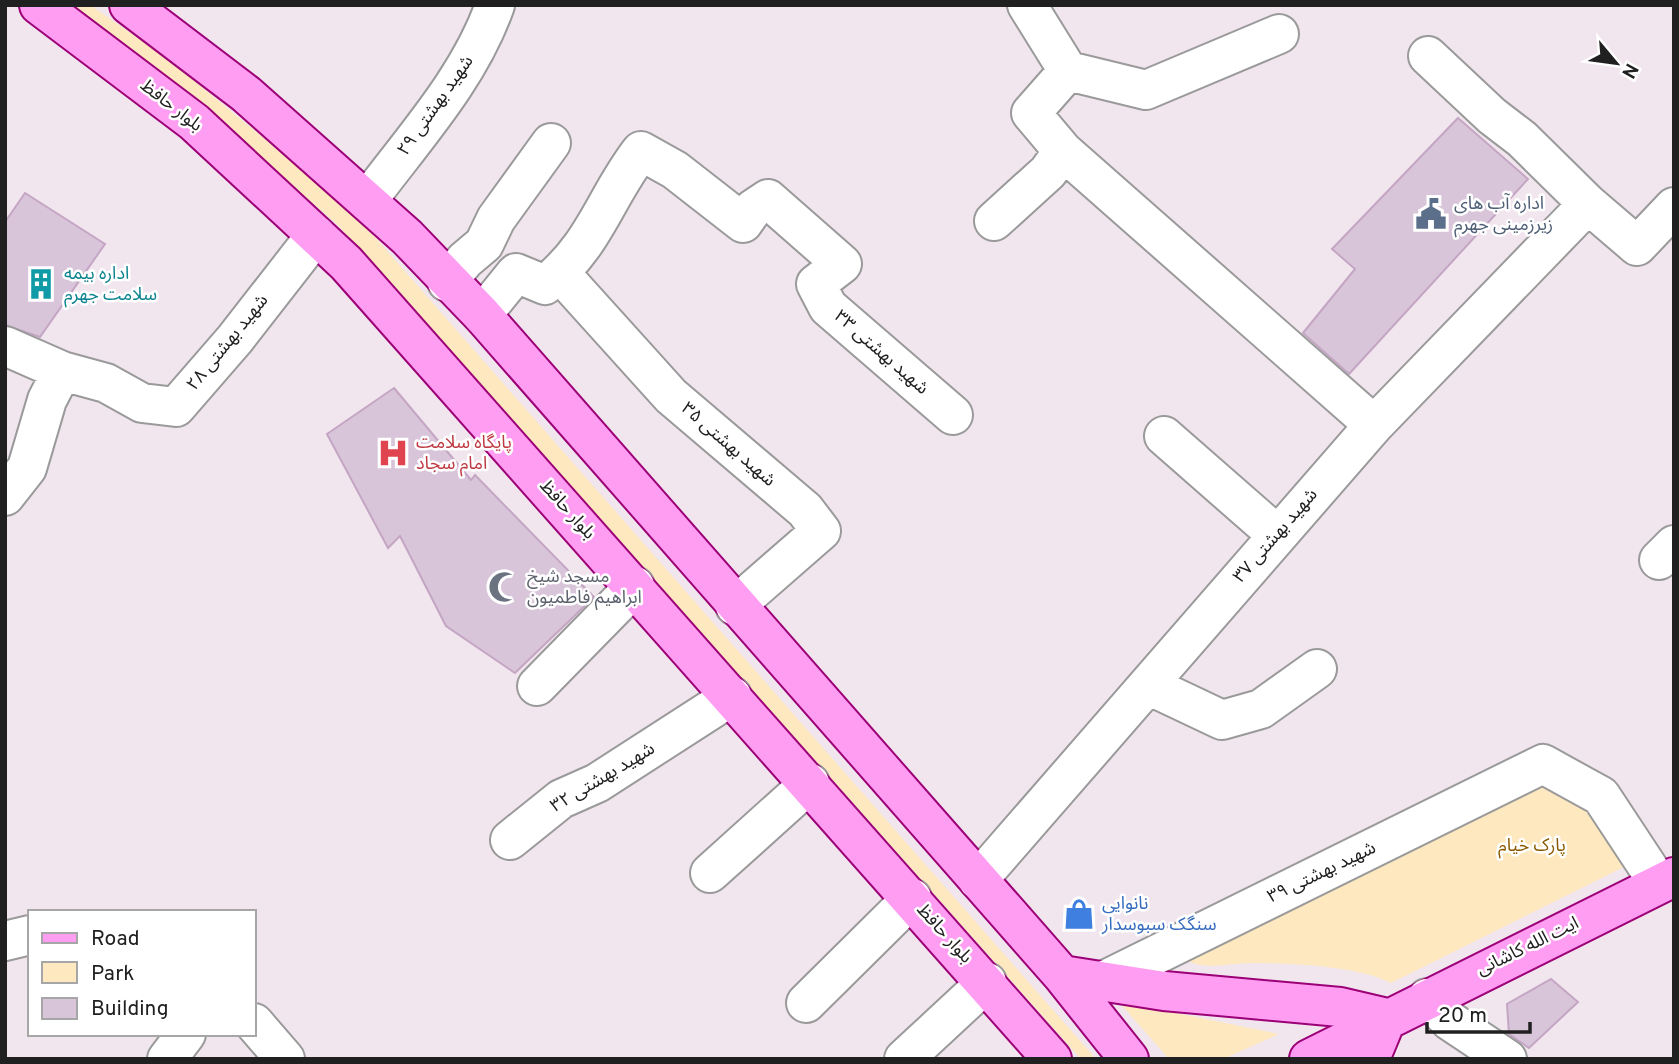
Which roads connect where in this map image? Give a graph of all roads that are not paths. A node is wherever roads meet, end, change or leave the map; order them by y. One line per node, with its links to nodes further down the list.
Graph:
1 (39, 5): 14 (main road, بلوار حافظ)
2 (129, 5): 10 (main road)
3 (1027, 5): 7 (street)
4 (491, 7): 10 (street, شهید بهشتی ۲۹)
5 (1279, 34): 7 (street)
6 (1428, 56): 11 (street)
7 (1068, 71): 9 (street)
8 (551, 143): 16 (street)
9 (1063, 151): 13 (street); 21 (street)
10 (367, 201): 16 (main road)
11 (1588, 204): 12 (street); 21 (street, شهید بهشتی ۳۷)
12 (1674, 207)
13 (994, 221)
14 (316, 235): 19 (street, شهید بهشتی ۲۸); 25 (main road, بلوار حافظ)
15 (560, 273): 17 (street); 20 (street, شهید بهشتی ۳۳); 26 (street, شهید بهشتی ۳۵)
16 (447, 282): 17 (main road)
17 (482, 315): 26 (main road)
18 (5, 346): 19 (street, شهید بهشتی ۲۸)
19 (62, 371): 23 (street)
20 (953, 415)
21 (1374, 425): 24 (street, شهید بهشتی ۳۷)
22 (1164, 436): 24 (street)
23 (5, 496)
24 (1277, 535): 28 (street, شهید بهشتی ۳۷)
25 (635, 586): 29 (street); 30 (main road, بلوار حافظ)
26 (735, 606): 34 (main road)
27 (1317, 669): 28 (street)
28 (1148, 685): 34 (street, شهید بهشتی ۳۷)
29 (537, 686)
30 (732, 696): 31 (main road, بلوار حافظ); 32 (street, شهید بهشتی ۳۲)
31 (810, 783): 33 (street); 36 (main road, بلوار حافظ)
32 (510, 840)
33 (710, 873)
34 (978, 880): 39 (main road)
35 (1667, 881): 41 (street, شهید بهشتی ۳۹); 42 (main road, ایت الله کاشانی)
36 (912, 898): 40 (main road, بلوار حافظ); 43 (street)
37 (28, 935): 38 (street)
38 (5, 941)
39 (1062, 975): 41 (main road); 51 (main road)
40 (987, 982): 49 (street); 50 (main road, بلوار حافظ)
41 (1101, 982): 44 (main road)
42 (1427, 998): 44 (main road, ایت الله کاشانی); 54 (street)
43 (806, 1003)
44 (1387, 1018): 52 (main road, ایت الله کاشانی); 53 (main road)
45 (256, 1025): 48 (street)
46 (184, 1036): 47 (street)
47 (167, 1059)
48 (285, 1059)
49 (904, 1059)
50 (1052, 1059)
51 (1129, 1059)
52 (1309, 1059)
53 (1370, 1059)
54 (1507, 1059)

